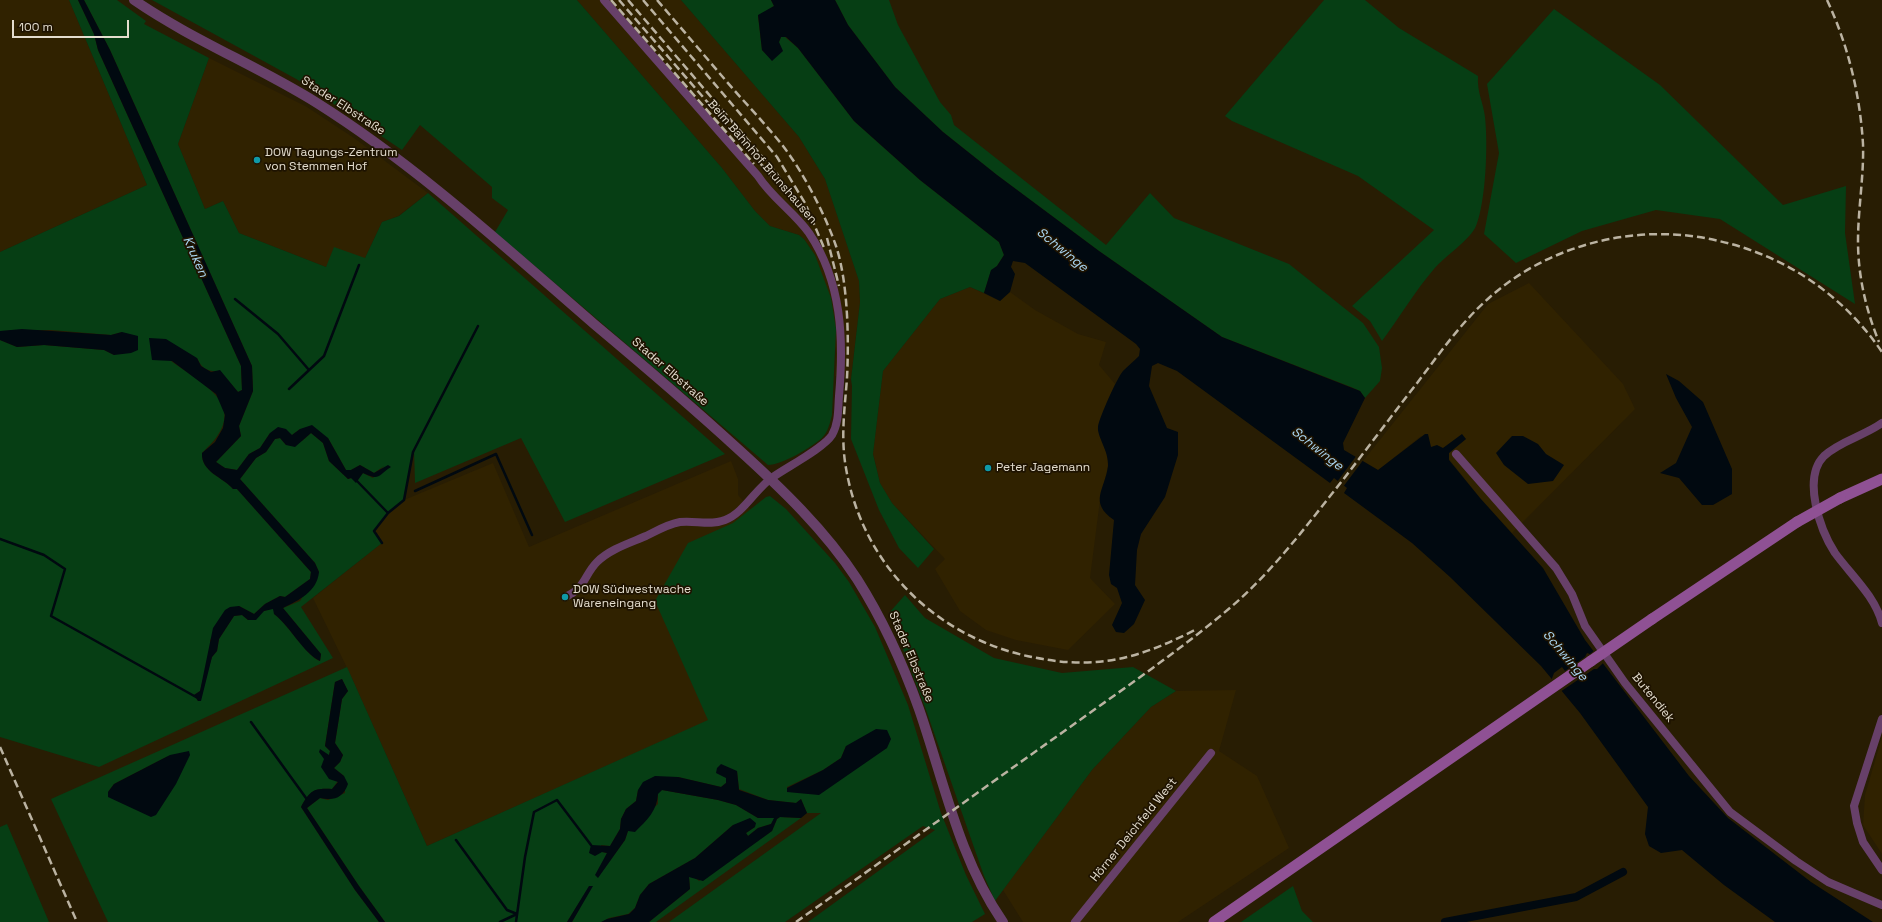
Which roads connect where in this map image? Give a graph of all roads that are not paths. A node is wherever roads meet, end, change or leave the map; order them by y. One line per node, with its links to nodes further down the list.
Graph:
1 (134, 0): 5 (street, Stader Elbstraße)
2 (604, 0): 5 (street, Beim Bahnhof Brunshausen)
3 (1882, 424): 8 (street)
4 (1456, 454): 12 (street, Butendiek)
5 (770, 478): 7 (street, Beim Bahnhof Brunshausen); 13 (street, Stader Elbstraße)
6 (1882, 479): 15 (main road, bridge)
7 (565, 597)
8 (1882, 623)
9 (1882, 719): 11 (street)
10 (1212, 753): 14 (street, Hörner Deichfeld West)
11 (1882, 870)
12 (1882, 905)
13 (1003, 922)
14 (1075, 922)
15 (1214, 922)

